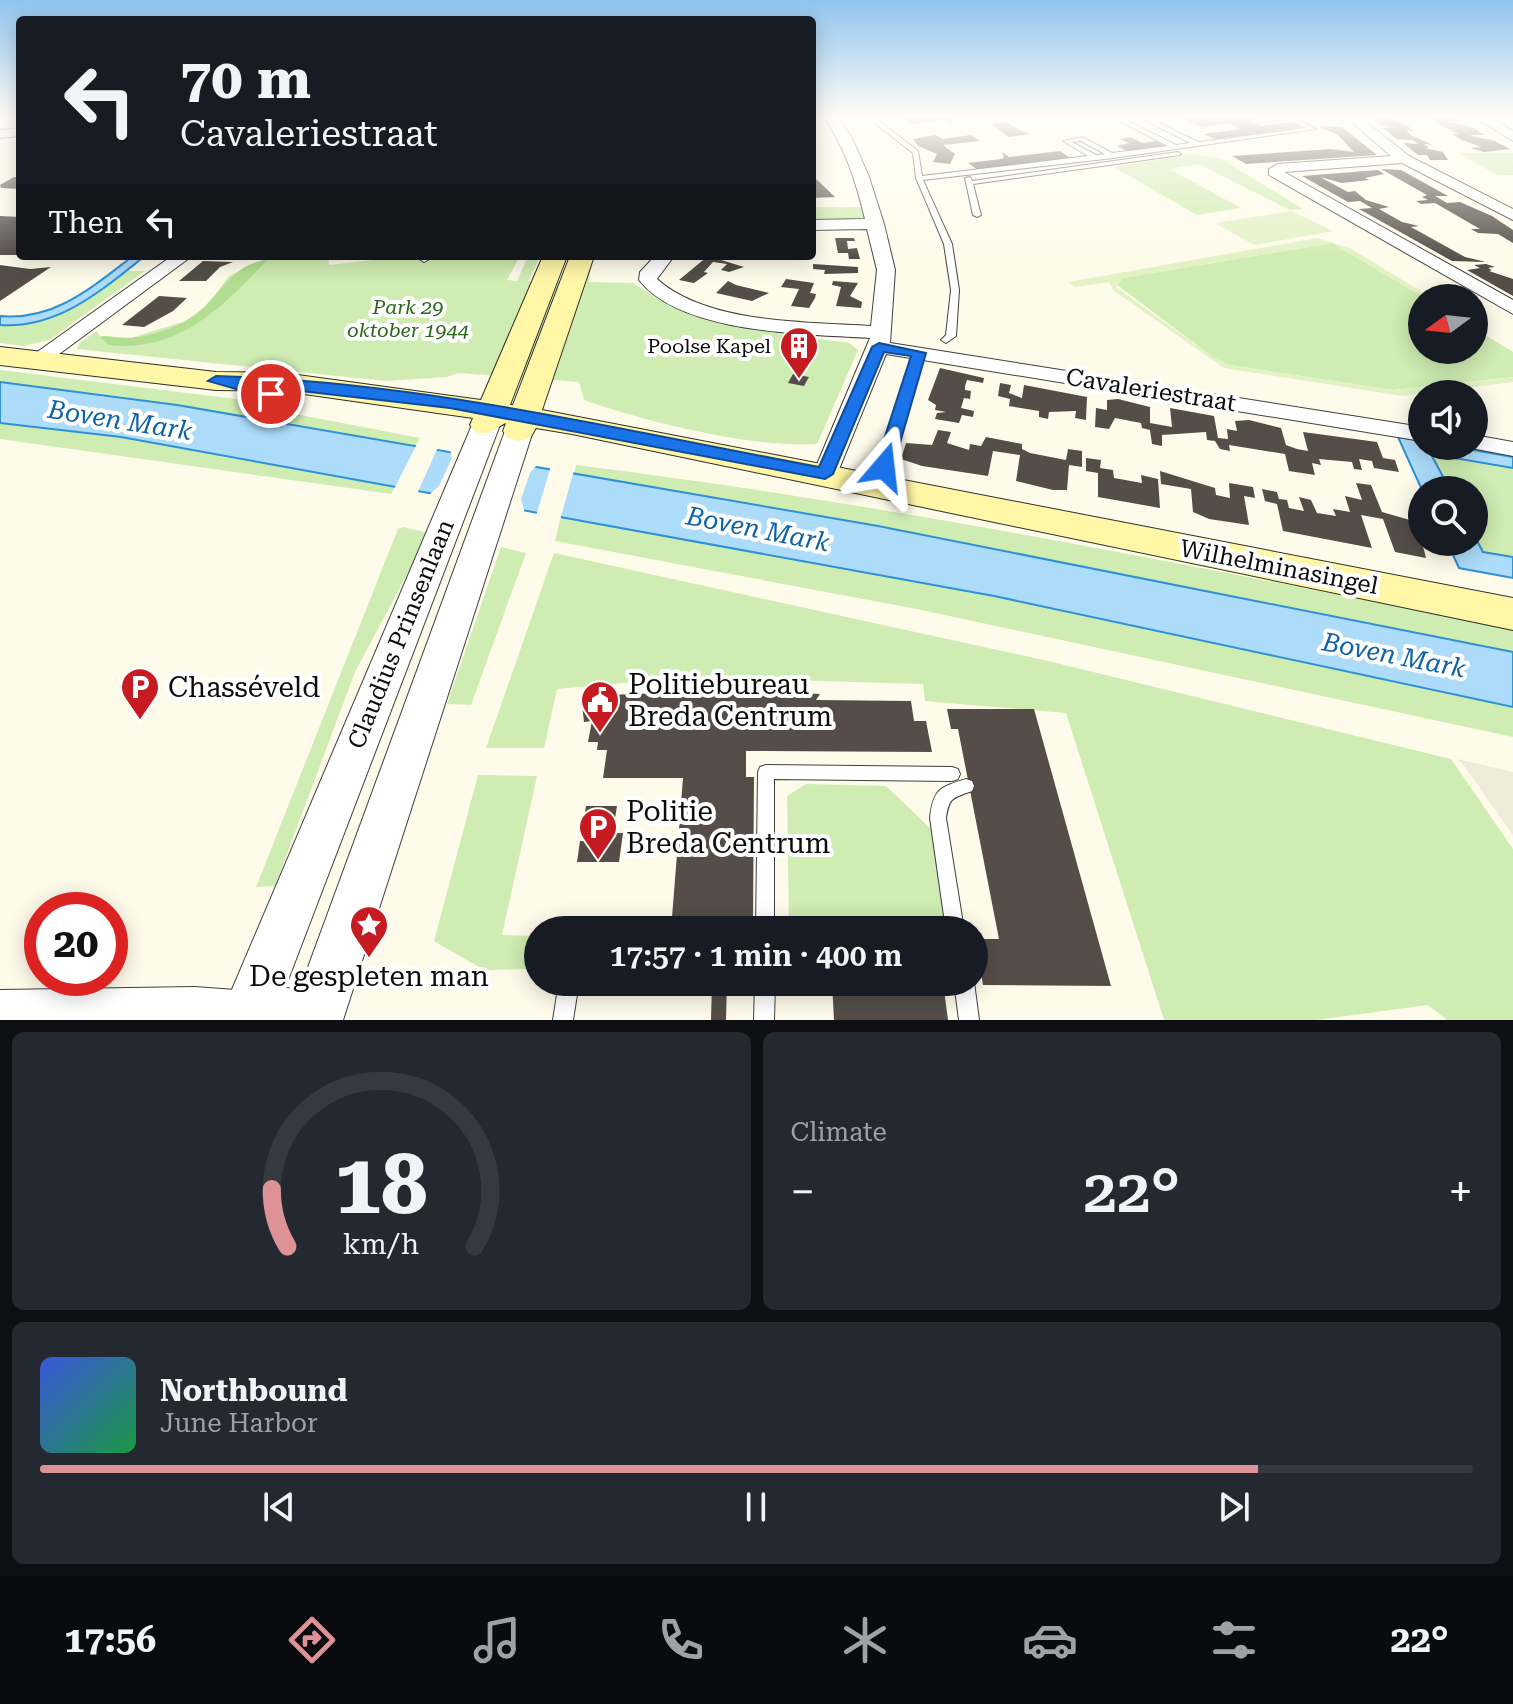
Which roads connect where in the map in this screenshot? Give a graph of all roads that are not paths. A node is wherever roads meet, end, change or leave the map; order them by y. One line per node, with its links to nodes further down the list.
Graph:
1 (852, 165): 15 (street)
2 (917, 165): 9 (lane)
3 (1046, 165): 7 (lane)
4 (1116, 165): 8 (lane)
5 (1326, 165): 21 (street)
6 (1415, 165): 12 (street)
7 (1028, 167): 8 (lane); 10 (lane)
8 (1040, 175): 10 (lane)
9 (919, 178): 10 (lane); 23 (lane)
10 (968, 179): 13 (lane)
11 (1513, 195): 12 (street)
12 (1476, 196): 14 (street)
13 (977, 215)
14 (1513, 215)
15 (876, 224): 16 (street); 22 (street)
16 (816, 225)
17 (177, 260): 26 (street)
18 (554, 260): 27 (main road, Claudius Prinsenlaan)
19 (580, 260): 27 (main road, Claudius Prinsenlaan)
20 (661, 260): 22 (street, Cavaleriestraat)
21 (1513, 308)
22 (880, 340): 24 (street, Cavaleriestraat); 32 (street)
23 (946, 340)
24 (919, 353): 28 (street, Cavaleriestraat); 31 (lane)
25 (0, 356): 26 (main road, Wilhelminasingel)
26 (40, 359): 27 (main road, Wilhelminasingel)
27 (501, 431): 32 (main road, Wilhelminasingel); 33 (street, Claudius Prinsenlaan); 34 (main road, Wilhelminasingel)
28 (1408, 432)
29 (1488, 445): 30 (street)
30 (1513, 449)
31 (884, 467)
32 (825, 474): 34 (main road, Wilhelminasingel)
33 (473, 507): 42 (street, Claudius Prinsenlaan); 43 (street, Claudius Prinsenlaan)
34 (1044, 522): 35 (main road, Wilhelminasingel)
35 (1513, 614)
36 (765, 916): 37 (lane)
37 (953, 916)
38 (567, 996): 44 (lane)
39 (765, 996): 45 (lane)
40 (966, 996): 46 (lane)
41 (0, 1012): 42 (street)
42 (247, 1016): 43 (street, Claudius Prinsenlaan)
43 (322, 1019)
44 (563, 1020)
45 (764, 1020)
46 (969, 1020)

